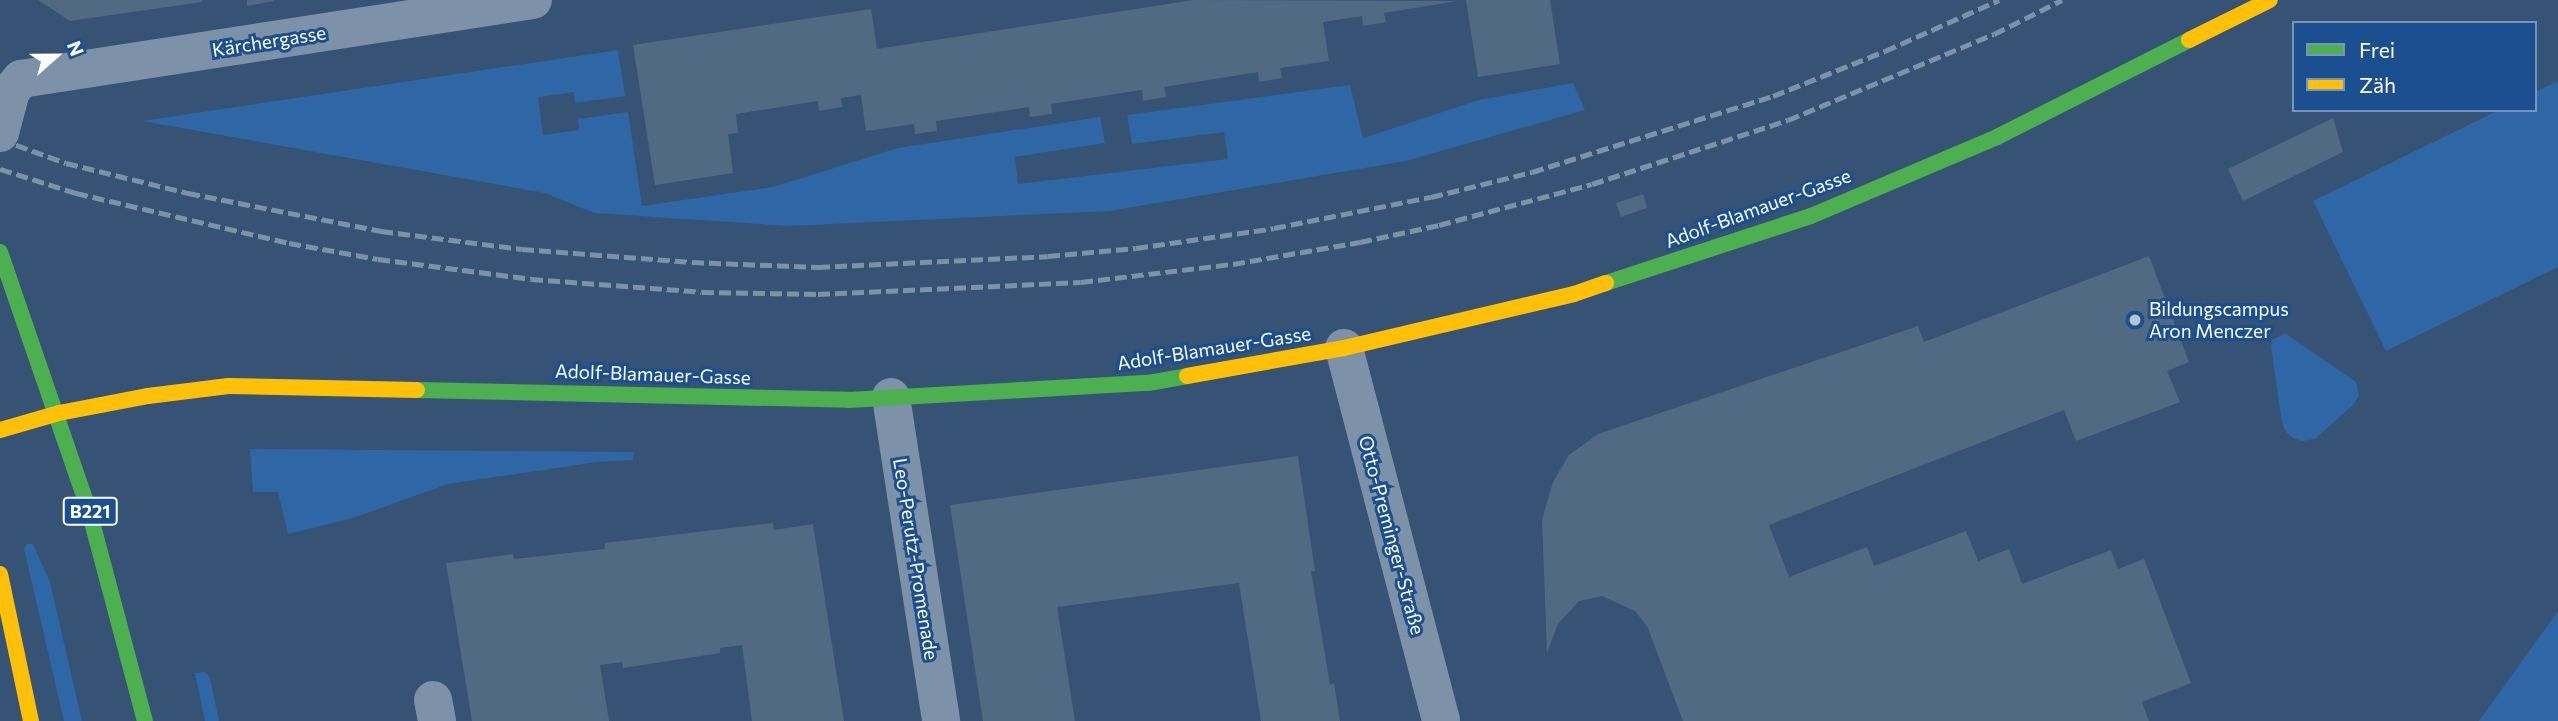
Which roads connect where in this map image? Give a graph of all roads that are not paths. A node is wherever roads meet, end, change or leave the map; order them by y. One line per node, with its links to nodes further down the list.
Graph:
1 (533, 0): 3 (street, Kärchergasse)
2 (2270, 0): 7 (street, Adolf-Blamauer-Gasse)
3 (481, 4): 4 (street, Kärchergasse)
4 (11, 79): 5 (street)
5 (0, 133)
6 (0, 252): 9 (street, B221)
7 (1344, 348): 8 (street, Adolf-Blamauer-Gasse); 15 (street, Otto-Preminger-Straße)
8 (891, 397): 9 (street, Adolf-Blamauer-Gasse); 14 (street, Leo-Perutz-Promenade)
9 (59, 413): 10 (street, Adolf-Blamauer-Gasse); 13 (street, B221)
10 (0, 429)
11 (0, 574): 12 (street)
12 (31, 721)
13 (145, 721)
14 (941, 721)
15 (1441, 721)

